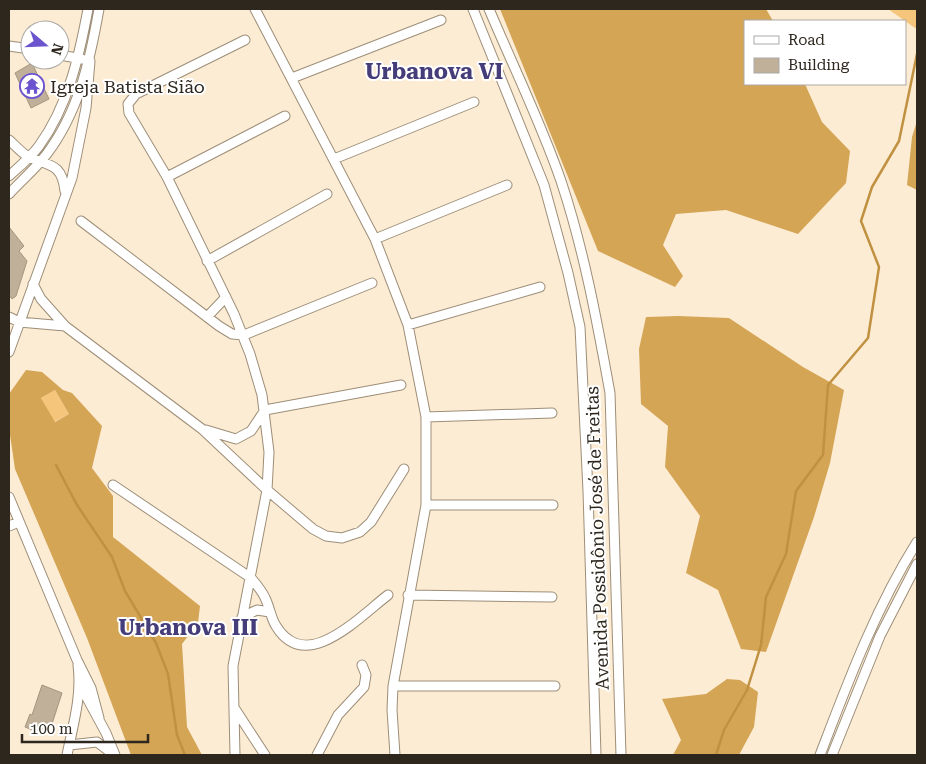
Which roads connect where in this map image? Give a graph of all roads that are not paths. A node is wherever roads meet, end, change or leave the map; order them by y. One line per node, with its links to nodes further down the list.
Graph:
1 (88, 9): 9 (street)
2 (99, 9): 10 (street)
3 (255, 9): 11 (street)
4 (473, 9): 75 (street, Avenida Possidônio José de Freitas)
5 (489, 9): 76 (street, Avenida Possidônio José de Freitas)
6 (441, 20): 11 (street)
7 (245, 40): 19 (street)
8 (70, 57): 9 (street)
9 (77, 58): 10 (street); 15 (street)
10 (90, 61): 17 (street); 22 (street)
11 (292, 78): 16 (street)
12 (474, 102): 16 (street)
13 (285, 116): 19 (street)
14 (9, 140): 15 (street)
15 (29, 157): 17 (street); 18 (street)
16 (334, 159): 25 (street)
17 (42, 160): 21 (street); 22 (street)
18 (9, 176)
19 (167, 177): 26 (street)
20 (507, 185): 25 (street)
21 (9, 194)
22 (65, 194): 28 (street)
23 (327, 194): 26 (street)
24 (81, 221): 32 (street)
25 (375, 239): 34 (street)
26 (207, 261): 30 (street)
27 (372, 283): 36 (street)
28 (33, 284): 33 (street); 35 (street)
29 (540, 287): 34 (street)
30 (226, 297): 32 (street); 36 (street)
31 (9, 317): 33 (street)
32 (208, 317): 36 (street)
33 (20, 322): 35 (street); 37 (street)
34 (408, 325): 41 (street)
35 (65, 326): 42 (street)
36 (244, 335): 39 (street)
37 (9, 352)
38 (401, 385): 39 (street)
39 (265, 410): 42 (street); 45 (street)
40 (552, 413): 41 (street)
41 (426, 417): 47 (street)
42 (202, 429): 45 (street)
43 (404, 469): 45 (street)
44 (113, 485): 53 (street)
45 (267, 490): 53 (street)
46 (9, 497): 49 (street)
47 (426, 505): 48 (street); 55 (street)
48 (553, 505)
49 (19, 522): 50 (street); 59 (street)
50 (9, 526)
51 (917, 542): 77 (street)
52 (917, 564): 78 (street)
53 (251, 578): 57 (street); 58 (street)
54 (388, 595): 57 (street)
55 (408, 595): 56 (street); 62 (street)
56 (552, 597)
57 (270, 612): 58 (street)
58 (242, 617): 64 (street)
59 (77, 660): 61 (street); 65 (street)
60 (362, 665): 73 (street)
61 (80, 685): 65 (street); 68 (street)
62 (393, 686): 63 (street); 74 (street)
63 (556, 686)
64 (235, 709): 71 (street); 72 (street)
65 (99, 718): 66 (street)
66 (106, 732): 67 (street); 70 (street)
67 (97, 742): 68 (street); 70 (street)
68 (69, 745): 69 (street)
69 (66, 755)
70 (115, 755)
71 (235, 755)
72 (265, 755)
73 (317, 755)
74 (395, 755)
75 (596, 755)
76 (621, 755)
77 (820, 755)
78 (832, 755)

